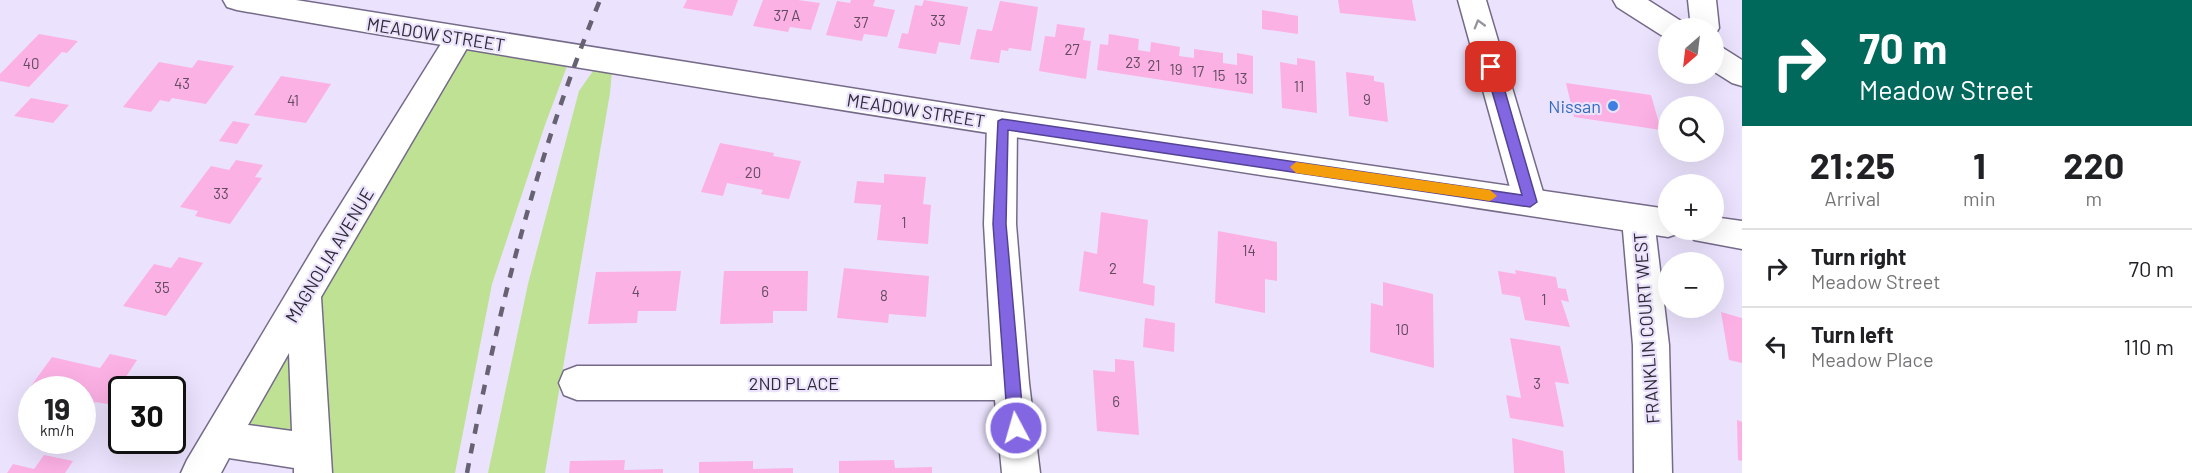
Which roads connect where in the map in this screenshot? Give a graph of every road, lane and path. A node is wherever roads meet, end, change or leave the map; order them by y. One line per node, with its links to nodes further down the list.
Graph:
1 (237, 0): 7 (street, MEADOW STREET)
2 (1472, 0): 11 (street, one-way to 2)
3 (1627, 0): 6 (street)
4 (1702, 0): 5 (street)
5 (1704, 18)
6 (1658, 20)
7 (459, 38): 10 (street, MEADOW STREET); 15 (street, MAGNOLIA AVENUE)
8 (1724, 63): 9 (street)
9 (1742, 75)
10 (1002, 124): 11 (street, MEADOW STREET); 17 (street)
11 (1530, 202): 12 (street, MEADOW STREET)
12 (1653, 221): 22 (street, FRANKLIN COURT WEST)
13 (1724, 232): 14 (street)
14 (1742, 235)
15 (304, 296): 18 (street, MAGNOLIA AVENUE); 19 (street)
16 (577, 383): 17 (street, 2ND PLACE)
17 (1011, 383): 21 (street)
18 (221, 439): 19 (street); 20 (street, MAGNOLIA AVENUE)
19 (312, 463)
20 (200, 473)
21 (1021, 473)
22 (1653, 473)

